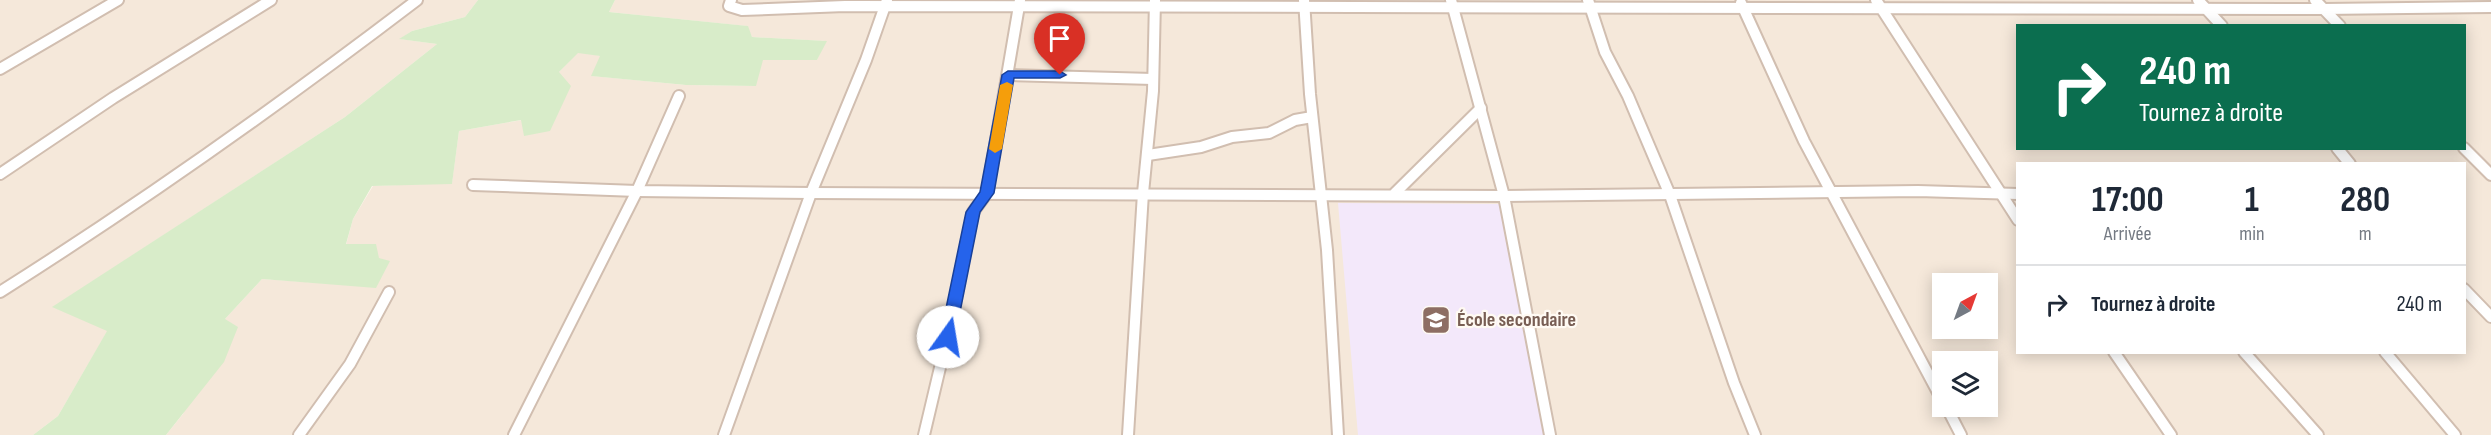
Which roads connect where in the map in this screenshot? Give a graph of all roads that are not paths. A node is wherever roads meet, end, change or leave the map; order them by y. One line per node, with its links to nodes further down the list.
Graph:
1 (118, 0): 23 (street)
2 (271, 0): 33 (street)
3 (417, 0): 49 (street)
4 (731, 0): 9 (street)
5 (2199, 0): 19 (street)
6 (2315, 0): 20 (street)
7 (2431, 2): 18 (street); 20 (street)
8 (1741, 3): 14 (street); 15 (street); 43 (street)
9 (886, 4): 10 (street); 38 (street)
10 (1020, 4): 11 (street); 24 (street)
11 (1155, 4): 12 (street); 25 (street)
12 (1305, 4): 13 (street); 28 (street)
13 (1452, 4): 14 (street); 27 (street)
14 (1589, 4): 45 (street)
15 (1879, 4): 16 (street); 40 (street)
16 (1989, 4): 17 (street)
17 (2095, 4): 19 (street)
18 (2491, 7)
19 (2206, 9): 20 (street); 21 (street)
20 (2324, 9): 22 (street)
21 (2220, 24)
22 (2338, 24)
23 (0, 69)
24 (1008, 75): 25 (street); 39 (street)
25 (1153, 79): 31 (street)
26 (679, 96): 36 (street)
27 (1481, 108): 42 (street); 46 (street)
28 (1312, 117): 31 (street); 41 (street)
29 (2339, 150): 32 (street)
30 (2466, 150): 34 (street)
31 (1148, 154): 37 (street)
32 (2348, 162)
33 (0, 174)
34 (2491, 175)
35 (473, 185): 36 (street)
36 (637, 191): 38 (street); 58 (street)
37 (1143, 192): 39 (street); 41 (street); 61 (street)
38 (811, 193): 39 (street); 59 (street)
39 (987, 193): 60 (street)
40 (2000, 193): 43 (street); 44 (street); 47 (street)
41 (1319, 194): 42 (street); 62 (street)
42 (1395, 194): 46 (street)
43 (1834, 194): 45 (street); 55 (street)
44 (2016, 194)
45 (1670, 195): 46 (street); 64 (street)
46 (1504, 196): 63 (street)
47 (2016, 217)
48 (2466, 291): 51 (street)
49 (0, 292)
50 (389, 292): 57 (street)
51 (2491, 317)
52 (2115, 354): 66 (street)
53 (2246, 354): 67 (street)
54 (2387, 354): 68 (street)
55 (1932, 381)
56 (1952, 417): 65 (street)
57 (299, 435)
58 (514, 435)
59 (724, 435)
60 (924, 435)
61 (1128, 435)
62 (1338, 435)
63 (1550, 435)
64 (1755, 435)
65 (1961, 435)
66 (2171, 435)
67 (2318, 435)
68 (2455, 435)

